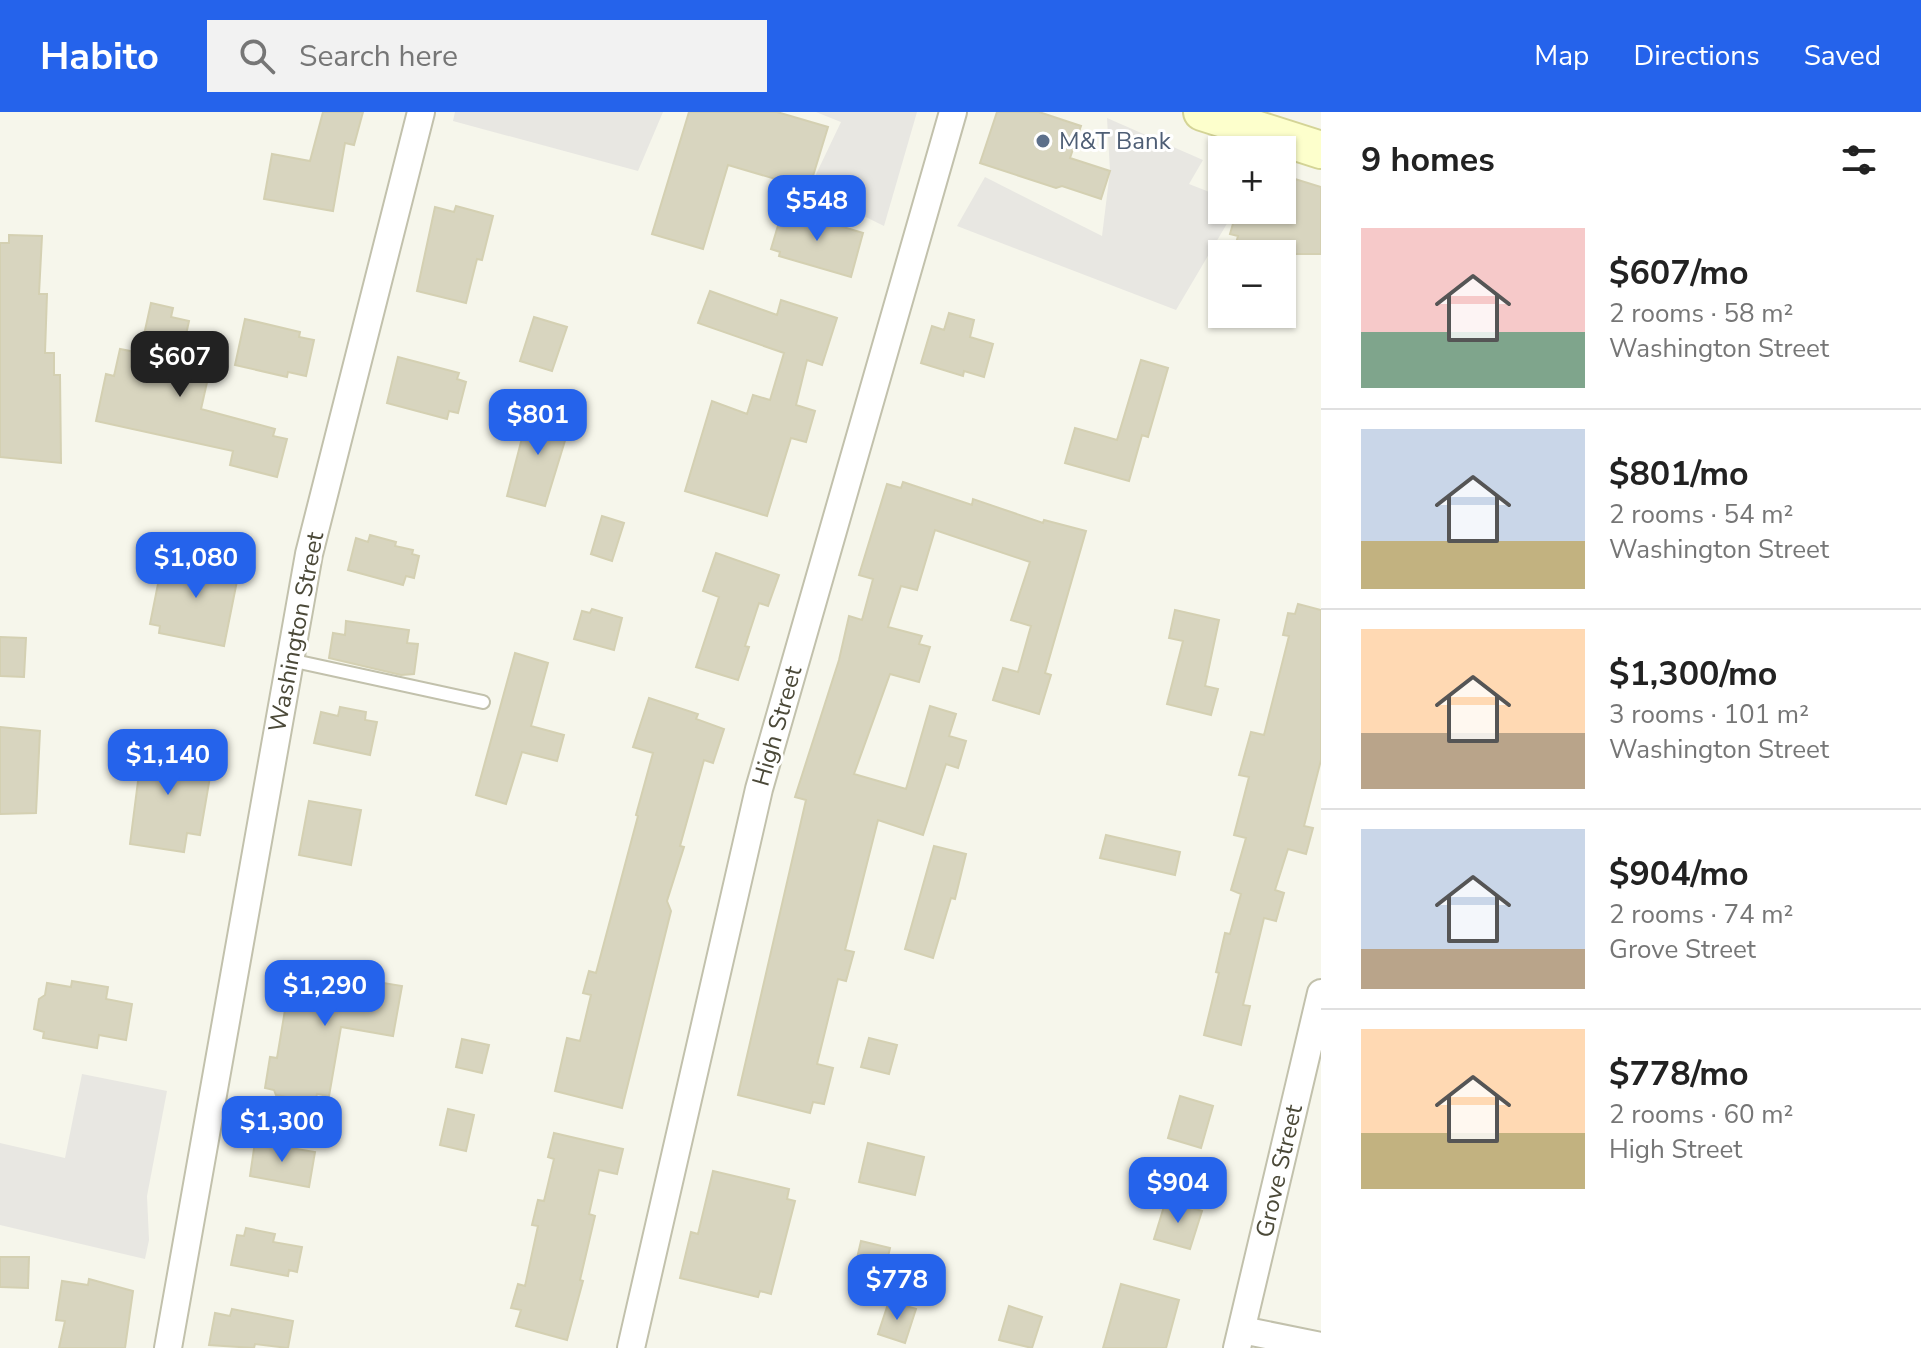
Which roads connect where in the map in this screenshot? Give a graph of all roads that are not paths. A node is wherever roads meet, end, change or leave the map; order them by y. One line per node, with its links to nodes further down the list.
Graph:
1 (421, 112): 5 (street, Washington Street)
2 (953, 112): 11 (street, High Street)
3 (1202, 112): 4 (street)
4 (1321, 150)
5 (290, 660): 6 (lane); 10 (street, Washington Street)
6 (483, 702)
7 (1321, 993): 8 (street, Grove Street)
8 (1240, 1339): 9 (street)
9 (1321, 1346)
10 (168, 1348)
11 (631, 1348)

